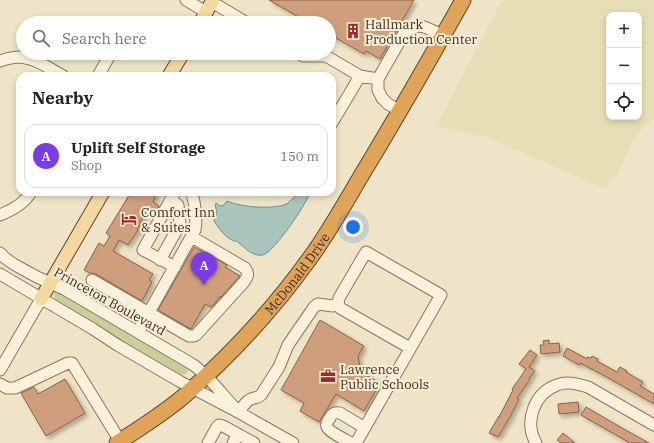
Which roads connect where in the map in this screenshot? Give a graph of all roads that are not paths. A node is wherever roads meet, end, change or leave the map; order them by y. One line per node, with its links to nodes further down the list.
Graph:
1 (186, 0): 3 (street)
2 (463, 0): 5 (highway, McDonald Drive)
3 (208, 9): 4 (street)
4 (228, 16)
5 (443, 36): 16 (street); 17 (highway, McDonald Drive)
6 (16, 58): 11 (street)
7 (32, 60): 12 (street)
8 (107, 60): 13 (street)
9 (179, 60): 14 (main road)
10 (333, 60): 15 (street)
11 (0, 61)
12 (56, 72)
13 (100, 72)
14 (171, 72)
15 (360, 76): 16 (street); 18 (street)
16 (378, 79): 17 (street)
17 (400, 110): 37 (highway, McDonald Drive)
18 (336, 116)
19 (28, 196): 23 (street)
20 (101, 196): 30 (main road)
21 (173, 196): 26 (street); 26 (street)
22 (193, 196): 24 (street)
23 (0, 215)
24 (192, 237): 27 (street); 33 (street)
25 (0, 253): 30 (street, Princeton Boulevard)
26 (160, 260): 27 (street)
27 (174, 267): 33 (street)
28 (0, 274): 31 (street)
29 (92, 280): 33 (street)
30 (50, 283): 31 (main road); 34 (street, Princeton Boulevard)
31 (41, 299): 36 (street); 39 (street)
32 (338, 303): 35 (street); 35 (street); 40 (street)
33 (149, 313): 34 (street)
34 (138, 332): 37 (street, Princeton Boulevard)
35 (410, 348): 42 (street)
36 (0, 370)
37 (205, 376): 39 (highway, McDonald Drive); 40 (street, Princeton Boulevard)
38 (0, 384): 45 (street)
39 (192, 388): 40 (street); 45 (highway, McDonald Drive)
40 (238, 412): 48 (street)
41 (654, 425): 44 (street)
42 (365, 428): 49 (street); 50 (street)
43 (235, 438): 46 (street); 47 (street)
44 (530, 440)
45 (118, 442)
46 (208, 443)
47 (254, 443)
48 (293, 443)
49 (351, 443)
50 (356, 443)

